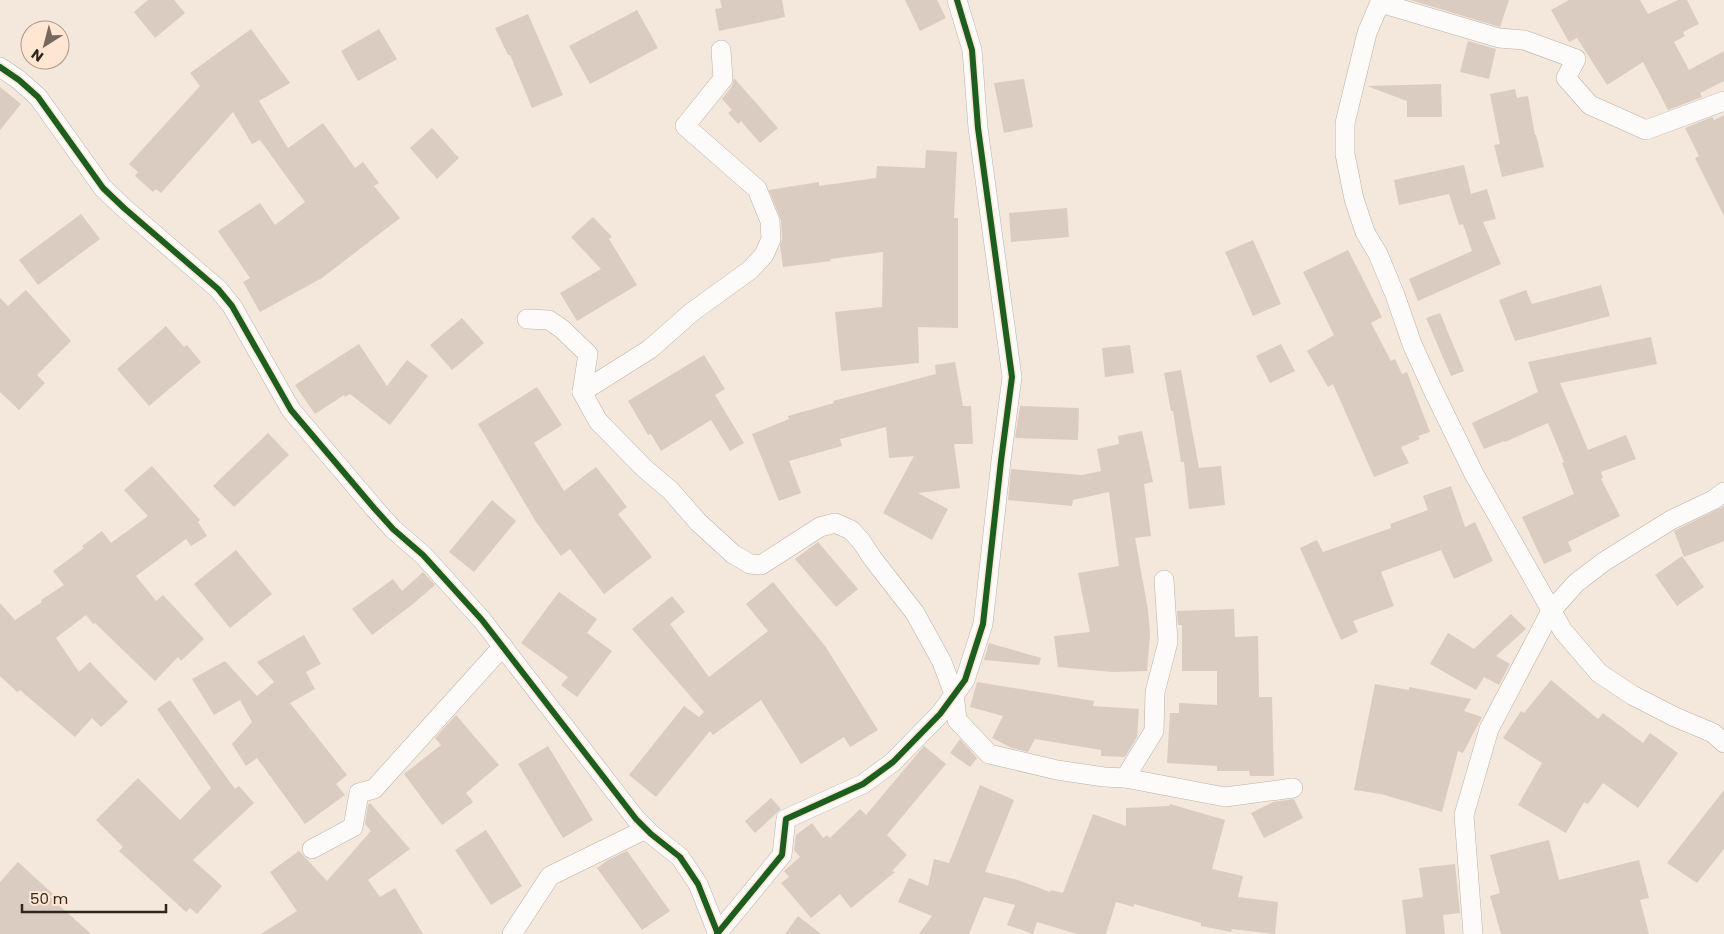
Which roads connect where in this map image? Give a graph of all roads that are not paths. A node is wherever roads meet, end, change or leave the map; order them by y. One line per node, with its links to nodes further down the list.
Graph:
1 (957, 0): 12 (street)
2 (1380, 2): 5 (street); 10 (street)
3 (721, 50): 7 (street)
4 (0, 67): 11 (street)
5 (1724, 100)
6 (527, 319): 7 (street)
7 (582, 392): 12 (street)
8 (1724, 492): 10 (street)
9 (1164, 580): 14 (street)
10 (1551, 611): 13 (street); 20 (street)
11 (503, 646): 16 (street); 17 (street)
12 (954, 694): 14 (street); 19 (street)
13 (1724, 743)
14 (1125, 778): 15 (street)
15 (1293, 788)
16 (646, 829): 18 (street); 19 (street)
17 (312, 849)
18 (512, 934)
19 (718, 934)
20 (1473, 934)

